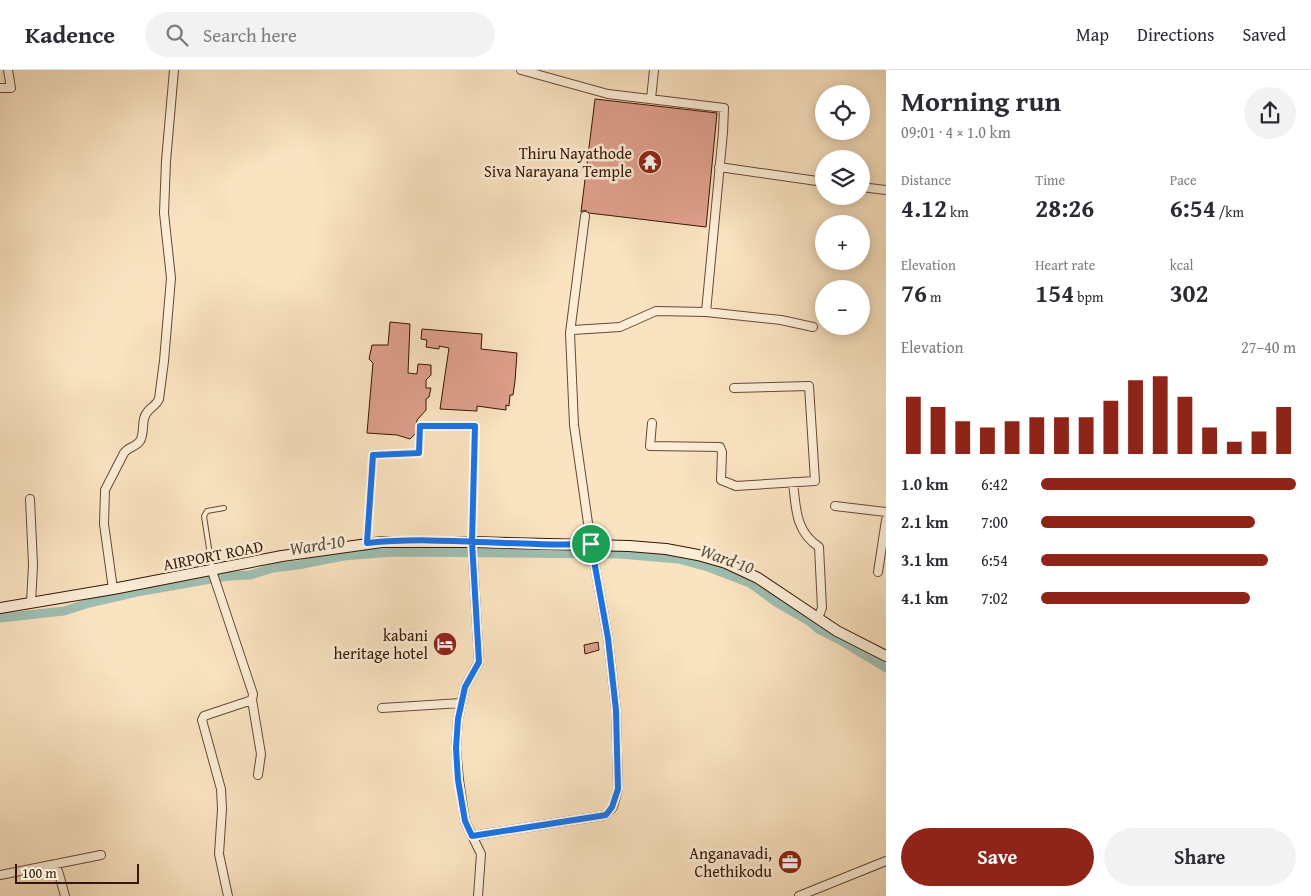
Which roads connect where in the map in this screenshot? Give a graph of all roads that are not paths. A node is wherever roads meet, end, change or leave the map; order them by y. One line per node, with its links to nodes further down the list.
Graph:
1 (8, 70): 5 (street)
2 (174, 70): 28 (street)
3 (521, 70): 6 (street)
4 (654, 70): 6 (street)
5 (0, 88)
6 (651, 99): 7 (street)
7 (719, 168): 8 (street); 12 (street)
8 (815, 181)
9 (870, 188): 10 (street)
10 (886, 190)
11 (584, 216): 14 (street)
12 (706, 312): 13 (street); 14 (street)
13 (813, 327)
14 (570, 333): 25 (street)
15 (734, 388): 17 (street)
16 (652, 422): 17 (street)
17 (793, 482): 31 (street)
18 (30, 499): 29 (street)
19 (835, 506): 21 (street)
20 (224, 508): 26 (lane)
21 (886, 512)
22 (886, 520): 27 (street)
23 (367, 543): 24 (main road, AIRPORT ROAD); 24 (lane); 26 (main road, AIRPORT ROAD)
24 (473, 543): 25 (main road, AIRPORT ROAD); 34 (street)
25 (592, 546): 31 (main road, AIRPORT ROAD); 37 (street)
26 (212, 571): 28 (main road, AIRPORT ROAD); 33 (street)
27 (878, 572)
28 (113, 589): 29 (main road, AIRPORT ROAD)
29 (31, 603): 30 (main road, AIRPORT ROAD)
30 (0, 608)
31 (818, 618): 32 (main road, AIRPORT ROAD)
32 (886, 656)
33 (252, 700): 36 (street); 43 (street)
34 (461, 703): 35 (street); 37 (street)
35 (382, 708)
36 (258, 775)
37 (472, 836): 44 (street)
38 (101, 855): 40 (street)
39 (886, 861): 45 (street)
40 (55, 864): 41 (street); 42 (street)
41 (0, 875)
42 (65, 896)
43 (228, 896)
44 (478, 896)
45 (799, 896)

